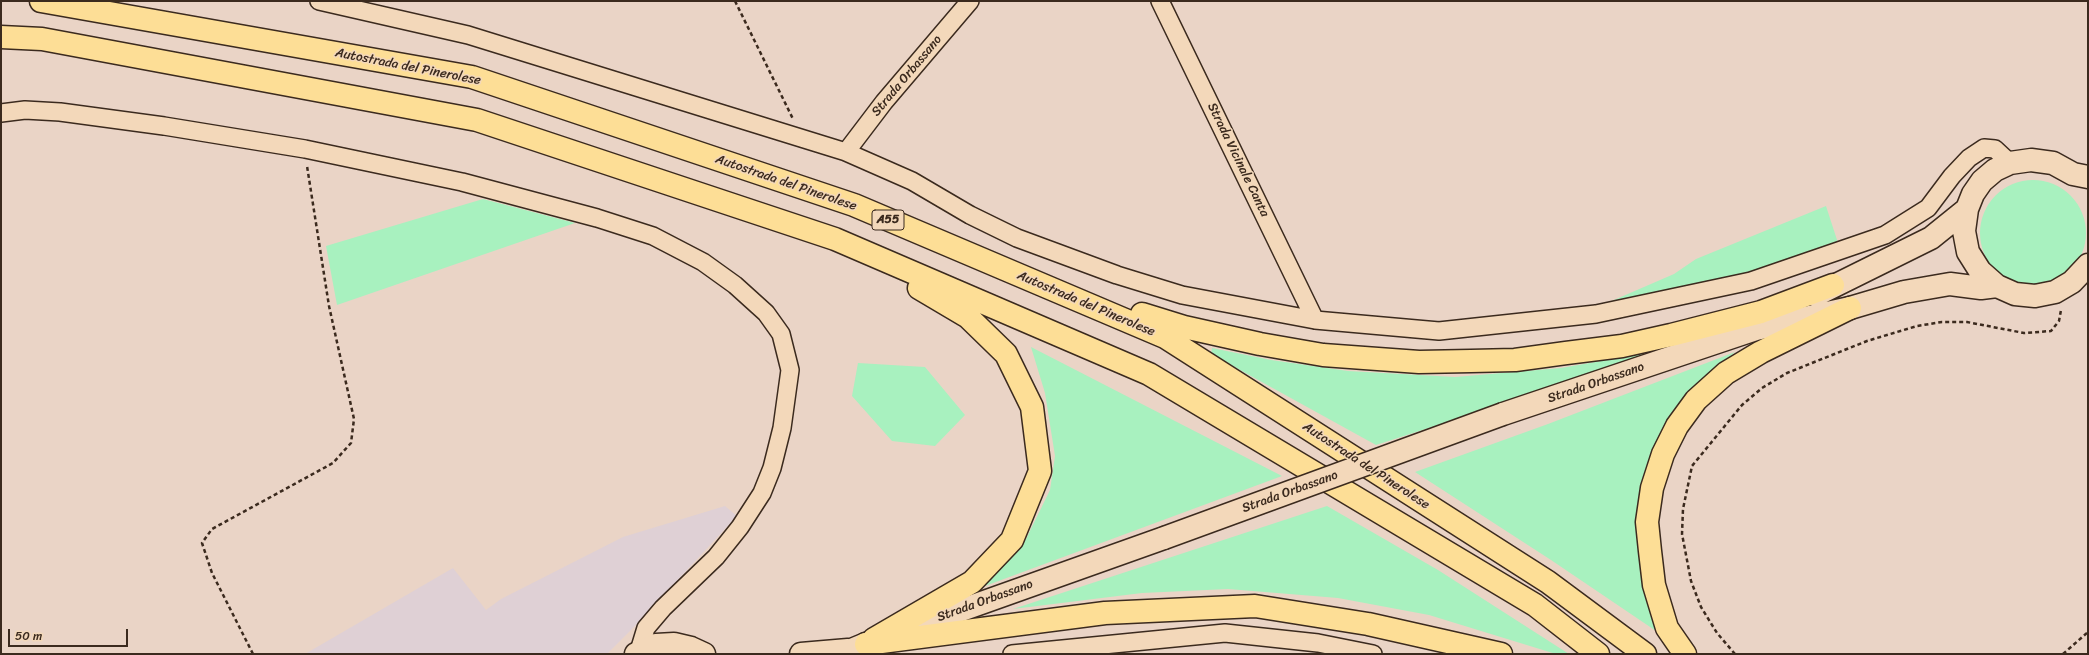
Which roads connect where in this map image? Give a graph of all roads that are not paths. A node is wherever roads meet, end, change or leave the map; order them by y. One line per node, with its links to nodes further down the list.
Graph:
1 (41, 1): 11 (highway, Autostrada del Pinerolese / A55)
2 (319, 1): 7 (street)
3 (970, 1): 7 (street, Strada Orbassano)
4 (1160, 1): 18 (street, Strada Vicinale Canta)
5 (1, 37): 13 (highway)
6 (1, 113): 21 (street)
7 (846, 152): 18 (street)
8 (2010, 163): 9 (main road, Strada Orbassano); 12 (main road, Strada Orbassano); 18 (street)
9 (2080, 175): 10 (main road, Strada Orbassano)
10 (2088, 190)
11 (854, 206): 15 (highway); 28 (highway, Autostrada del Pinerolese / A55)
12 (1966, 209): 15 (main road, Strada Orbassano); 16 (main road, Strada Orbassano)
13 (834, 239): 20 (highway); 27 (highway)
14 (2088, 265): 16 (main road, Strada Orbassano)
15 (1834, 285): 19 (main road, Strada Orbassano)
16 (1997, 286): 17 (main road, Strada Orbassano)
17 (1850, 308): 19 (main road, Strada Orbassano); 29 (highway)
18 (1315, 320)
19 (1756, 329): 20 (main road, Strada Orbassano, bridge)
20 (852, 649): 23 (main road, Strada Orbassano); 26 (highway)
21 (638, 653): 22 (main road)
22 (704, 654)
23 (801, 654)
24 (1012, 654): 25 (street)
25 (1373, 654)
26 (1501, 654)
27 (1598, 654)
28 (1645, 654)
29 (1684, 654)

